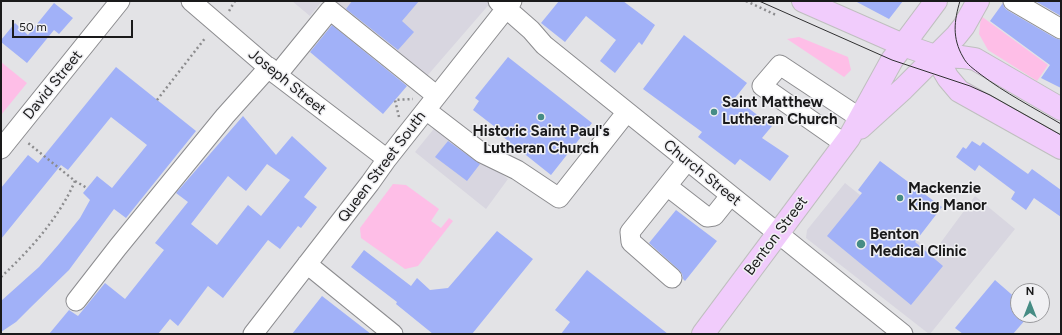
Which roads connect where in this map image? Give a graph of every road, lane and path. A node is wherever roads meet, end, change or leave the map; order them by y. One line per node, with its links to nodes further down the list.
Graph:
1 (235, 1): 10 (path)
2 (746, 1): 11 (path)
3 (802, 1): 15 (main road)
4 (936, 1): 15 (main road, Benton Street)
5 (978, 1): 12 (main road, Benton Street)
6 (1013, 1): 13 (street)
7 (505, 3): 19 (street, Queen Street South); 23 (street, Church Street)
8 (111, 5): 29 (street, David Street)
9 (203, 5): 18 (street, Joseph Street)
10 (228, 13)
11 (776, 15)
12 (964, 26): 16 (main road, Benton Street); 17 (main road)
13 (1061, 29)
14 (209, 33): 20 (path)
15 (903, 45): 16 (main road); 25 (main road, Benton Street)
16 (935, 56): 17 (main road); 27 (main road, Benton Street); 28 (main road)
17 (975, 59): 22 (main road)
18 (273, 71): 19 (street); 30 (street, Joseph Street); 40 (street)
19 (437, 96): 21 (street, Queen Street South)
20 (157, 100)
21 (420, 104): 23 (street); 24 (path); 30 (street, Queen Street South)
22 (1061, 109)
23 (626, 113): 31 (street, Church Street)
24 (399, 118)
25 (860, 118): 27 (main road, Benton Street); 27 (street)
26 (26, 141): 32 (path)
27 (847, 141): 36 (main road, Benton Street)
28 (1061, 148)
29 (1, 149)
30 (387, 159): 37 (street, Queen Street South)
31 (687, 161): 33 (street); 35 (street, Church Street)
32 (75, 181): 34 (path); 38 (path)
33 (667, 186): 35 (street); 39 (street)
34 (87, 188)
35 (730, 196): 36 (street, Church Street)
36 (777, 234): 43 (main road, Benton Street); 44 (street, Church Street)
37 (307, 264): 41 (street, Queen Street South); 42 (street)
38 (1, 277)
39 (672, 278)
40 (76, 301)
41 (253, 334)
42 (393, 334)
43 (703, 334)
44 (903, 334)

